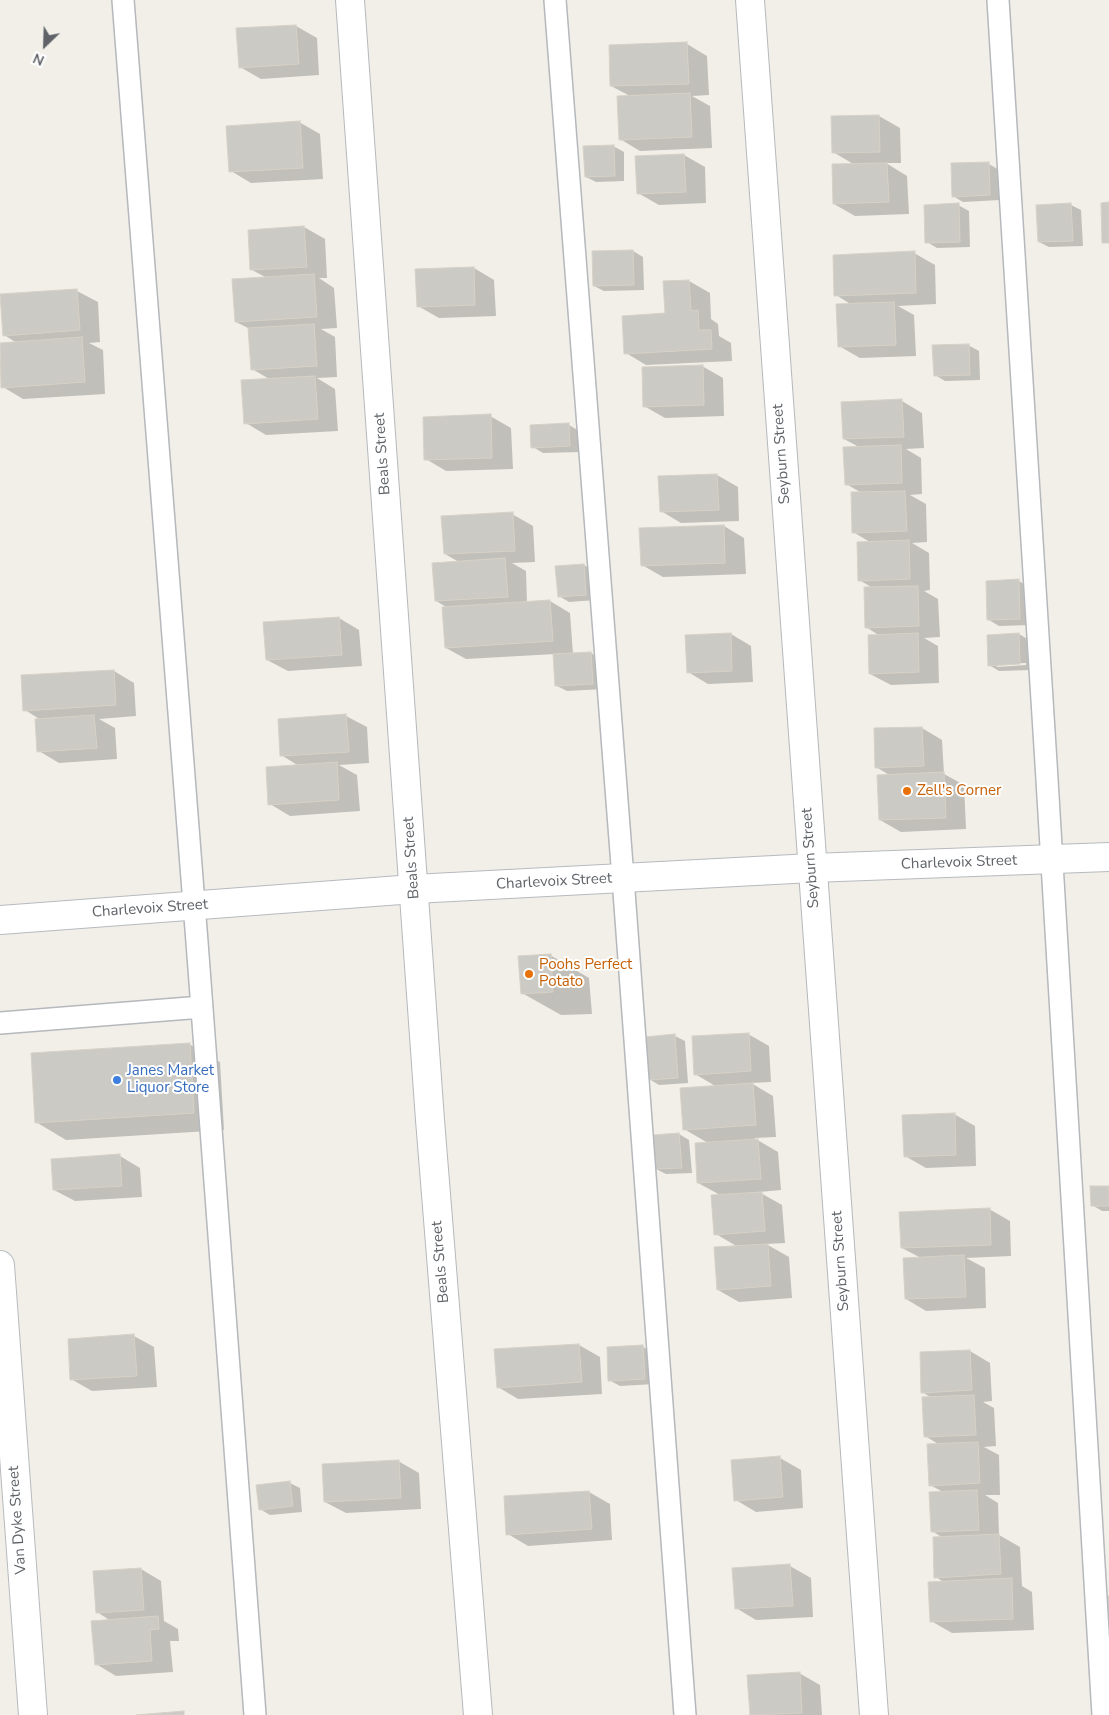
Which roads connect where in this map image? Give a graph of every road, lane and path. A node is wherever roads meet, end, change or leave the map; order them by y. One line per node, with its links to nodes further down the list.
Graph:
1 (123, 0): 11 (lane)
2 (350, 0): 10 (street, Beals Street)
3 (555, 0): 9 (lane)
4 (750, 0): 8 (street, Seyburn Street)
5 (998, 0): 7 (lane)
6 (1109, 857): 7 (street, Charlevoix Street)
7 (1052, 859): 8 (street, Charlevoix Street); 22 (lane)
8 (812, 868): 9 (street, Charlevoix Street); 21 (street, Seyburn Street)
9 (623, 878): 10 (street, Charlevoix Street); 20 (lane)
10 (414, 889): 11 (street, Charlevoix Street); 19 (street, Beals Street)
11 (194, 906): 12 (street, Charlevoix Street); 13 (lane)
12 (0, 920)
13 (202, 1007): 14 (lane); 18 (lane)
14 (0, 1023)
15 (0, 1264): 16 (street, Van Dyke Street)
16 (6, 1432): 17 (street, Van Dyke Street)
17 (32, 1715)
18 (256, 1715)
19 (478, 1715)
20 (685, 1715)
21 (874, 1715)
22 (1102, 1715)

